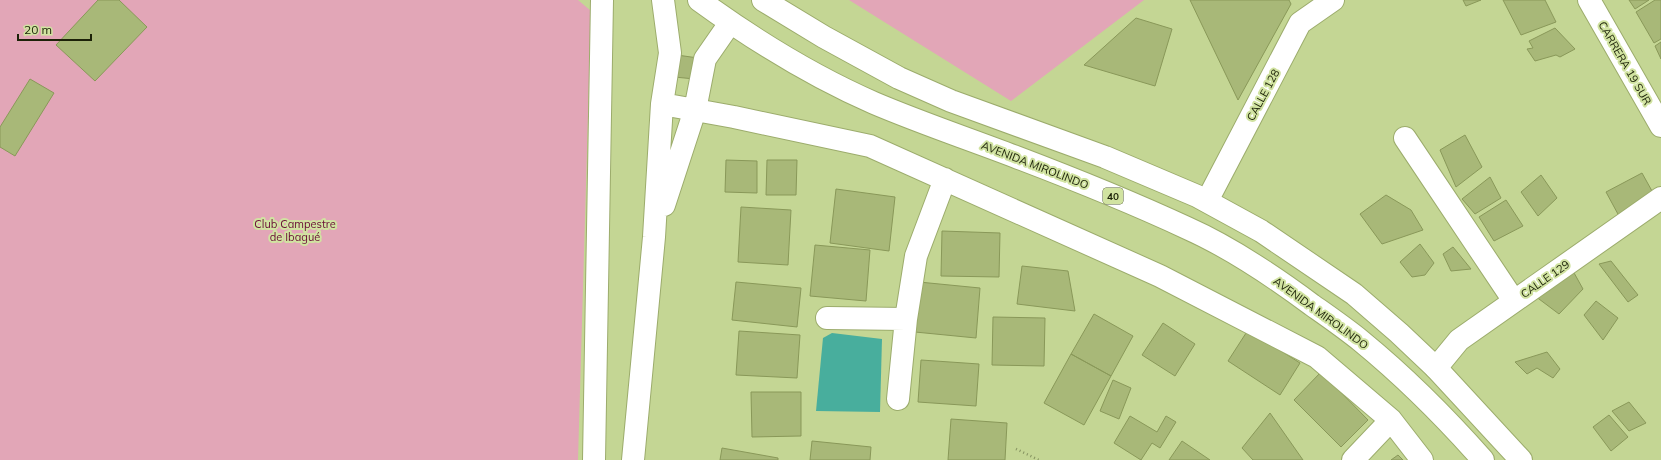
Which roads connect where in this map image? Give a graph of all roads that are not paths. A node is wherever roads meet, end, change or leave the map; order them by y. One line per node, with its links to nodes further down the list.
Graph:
1 (602, 0): 22 (street)
2 (663, 0): 8 (street)
3 (699, 0): 7 (street, AVENIDA MIROLINDO / 40)
4 (763, 0): 14 (street)
5 (1333, 0): 14 (street, CALLE 128)
6 (1589, 0): 10 (street, CARRERA 19 SUR)
7 (730, 23): 9 (street); 26 (street, AVENIDA MIROLINDO / 40)
8 (662, 104): 9 (street); 15 (street)
9 (695, 110): 12 (street); 15 (street)
10 (1661, 126)
11 (1405, 138): 16 (street)
12 (945, 179): 18 (street); 21 (street)
13 (1661, 198): 16 (street, CALLE 129)
14 (1207, 202): 19 (street)
15 (654, 237): 23 (street)
16 (1514, 301): 19 (street, CALLE 129)
17 (827, 318): 18 (street)
18 (906, 320): 20 (street)
19 (1436, 368): 27 (street)
20 (898, 399)
21 (1390, 420): 24 (street); 25 (street)
22 (594, 460)
23 (634, 460)
24 (1353, 460)
25 (1422, 460)
26 (1483, 460)
27 (1521, 460)

